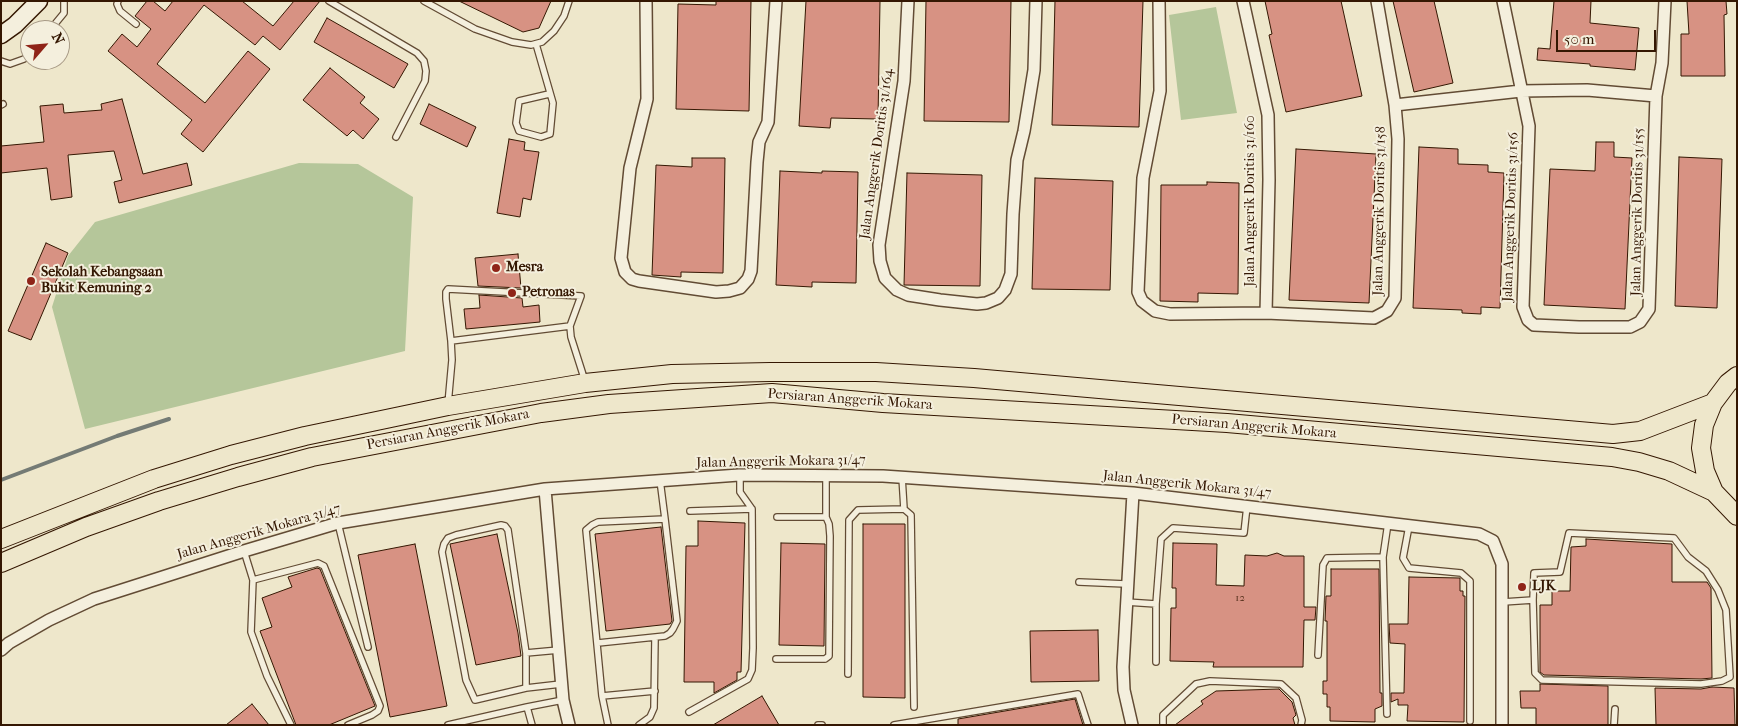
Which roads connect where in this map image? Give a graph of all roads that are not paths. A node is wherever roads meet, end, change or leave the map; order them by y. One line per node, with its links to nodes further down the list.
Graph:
1 (39, 1): 18 (street)
2 (64, 1): 16 (lane)
3 (118, 1): 17 (lane)
4 (329, 1): 26 (lane)
5 (424, 1): 19 (lane)
6 (569, 1): 19 (lane)
7 (646, 1): 8 (street)
8 (776, 1)
9 (908, 1): 10 (street, Jalan Anggerik Doritis 31/164)
10 (1036, 1)
11 (1158, 1): 27 (street)
12 (1243, 1): 27 (street, Jalan Anggerik Doritis 31/160)
13 (1377, 1): 25 (street, Jalan Anggerik Doritis 31/158)
14 (1503, 1): 22 (street)
15 (1665, 1): 24 (street, Jalan Anggerik Doritis 31/155)
16 (58, 20)
17 (136, 24)
18 (1, 35)
19 (536, 44): 23 (lane)
20 (1, 61): 21 (lane)
21 (20, 61)
22 (1521, 91): 24 (street); 25 (street); 29 (street, Jalan Anggerik Doritis 31/156)
23 (550, 94): 23 (lane)
24 (1656, 96): 29 (street, Jalan Anggerik Doritis 31/155)
25 (1395, 105): 27 (street, Jalan Anggerik Doritis 31/158)
26 (396, 136)
27 (1266, 312)
28 (570, 326): 30 (lane); 30 (lane); 32 (lane)
29 (1579, 327)
30 (452, 341): 34 (lane)
31 (1737, 376): 33 (main road)
32 (585, 382): 33 (main road, Persiaran Anggerik Mokara); 34 (main road, Persiaran Anggerik Mokara)
33 (1712, 403): 41 (main road)
34 (448, 406): 53 (main road, Persiaran Anggerik Mokara)
35 (740, 475): 36 (street, Jalan Anggerik Mokara 31/47); 38 (street, Jalan Anggerik Mokara 31/47); 43 (lane)
36 (826, 475): 37 (street, Jalan Anggerik Mokara 31/47); 48 (lane)
37 (902, 477): 40 (street, Jalan Anggerik Mokara 31/47); 44 (lane)
38 (660, 480): 39 (street, Jalan Anggerik Mokara 31/47); 49 (lane)
39 (545, 489): 50 (street, Jalan Anggerik Mokara 31/47); 68 (street)
40 (1133, 492): 42 (street, Jalan Anggerik Mokara 31/47); 59 (street)
41 (1714, 492): 46 (main road); 56 (main road, Persiaran Anggerik Mokara)
42 (1247, 506): 51 (street, Jalan Anggerik Mokara 31/47); 63 (lane)
43 (752, 509): 45 (lane); 82 (lane)
44 (904, 509): 73 (lane); 80 (lane)
45 (690, 511)
46 (1737, 516)
47 (776, 517): 48 (lane)
48 (826, 518): 71 (lane)
49 (665, 519): 64 (lane); 65 (lane)
50 (338, 523): 54 (street, Jalan Anggerik Mokara 31/47); 66 (lane)
51 (1388, 523): 52 (street, Jalan Anggerik Mokara 31/47); 55 (lane)
52 (1409, 526): 62 (street, Jalan Anggerik Mokara 31/47); 84 (lane)
53 (1, 539)
54 (244, 550): 57 (lane); 67 (street, Jalan Anggerik Mokara 31/47)
55 (1383, 557): 70 (lane); 83 (lane)
56 (1, 562)
57 (253, 580): 85 (lane); 86 (lane)
58 (1079, 582): 59 (lane)
59 (1126, 584): 61 (street)
60 (1533, 600): 60 (lane); 62 (lane)
61 (1126, 602): 63 (lane); 96 (street)
62 (1503, 602): 99 (street, Jalan Anggerik Mokara 31/47)
63 (1156, 604): 72 (lane)
64 (655, 638): 65 (lane); 76 (lane)
65 (598, 643): 77 (lane)
66 (368, 647)
67 (1, 650)
68 (559, 650): 69 (lane); 74 (street)
69 (526, 653): 75 (lane); 75 (lane)
70 (1318, 655)
71 (776, 658)
72 (1156, 662)
73 (848, 674)
74 (562, 684): 75 (lane); 78 (street)
75 (526, 688)
76 (655, 691): 77 (lane); 91 (lane)
77 (602, 696): 90 (lane)
78 (563, 700): 79 (lane); 89 (street)
79 (527, 707): 87 (lane); 88 (lane)
80 (914, 707)
81 (1615, 709): 100 (lane)
82 (689, 712)
83 (1387, 714)
84 (1470, 721)
85 (290, 725)
86 (348, 725)
87 (448, 725)
88 (532, 725)
89 (570, 725)
90 (608, 725)
91 (639, 725)
92 (818, 725): 93 (lane)
93 (822, 725)
94 (894, 725): 95 (lane)
95 (1088, 725)
96 (1132, 725)
97 (1164, 725): 98 (lane)
98 (1301, 725)
99 (1502, 725)
100 (1614, 725)

